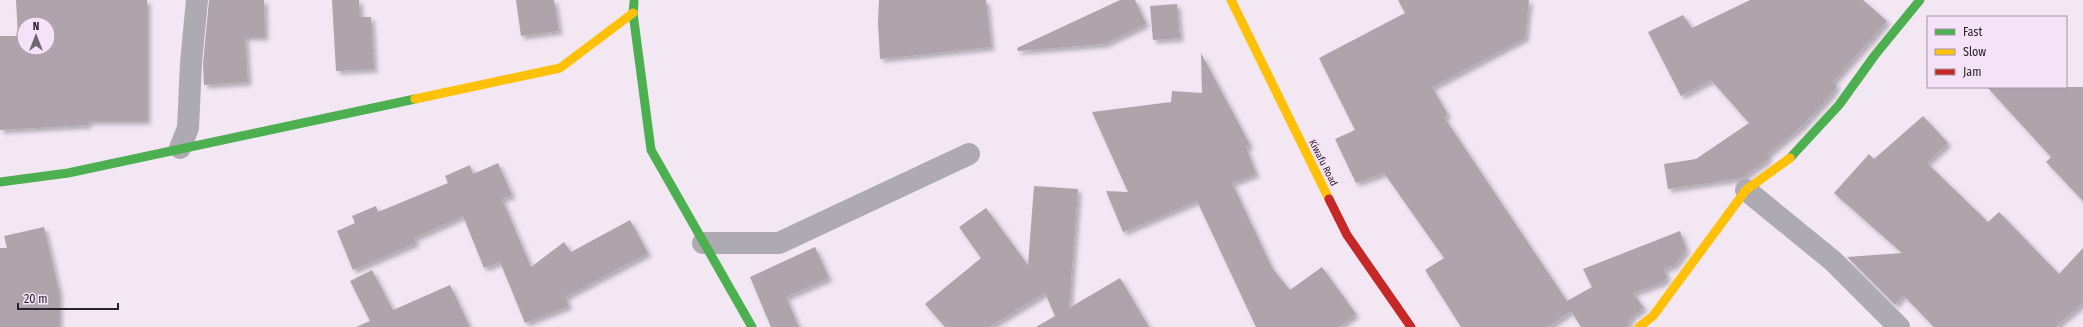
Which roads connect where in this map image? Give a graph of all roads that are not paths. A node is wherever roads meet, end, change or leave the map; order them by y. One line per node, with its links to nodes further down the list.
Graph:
1 (197, 0): 6 (street)
2 (634, 0): 5 (street)
3 (1231, 0): 12 (street, Kiwafu Road)
4 (1920, 0): 9 (street)
5 (633, 13): 6 (street); 10 (street)
6 (180, 148): 8 (street)
7 (969, 154): 10 (street)
8 (0, 182)
9 (1746, 190): 13 (street); 14 (street)
10 (703, 243): 11 (street)
11 (752, 327)
12 (1411, 327)
13 (1639, 327)
14 (1899, 327)

